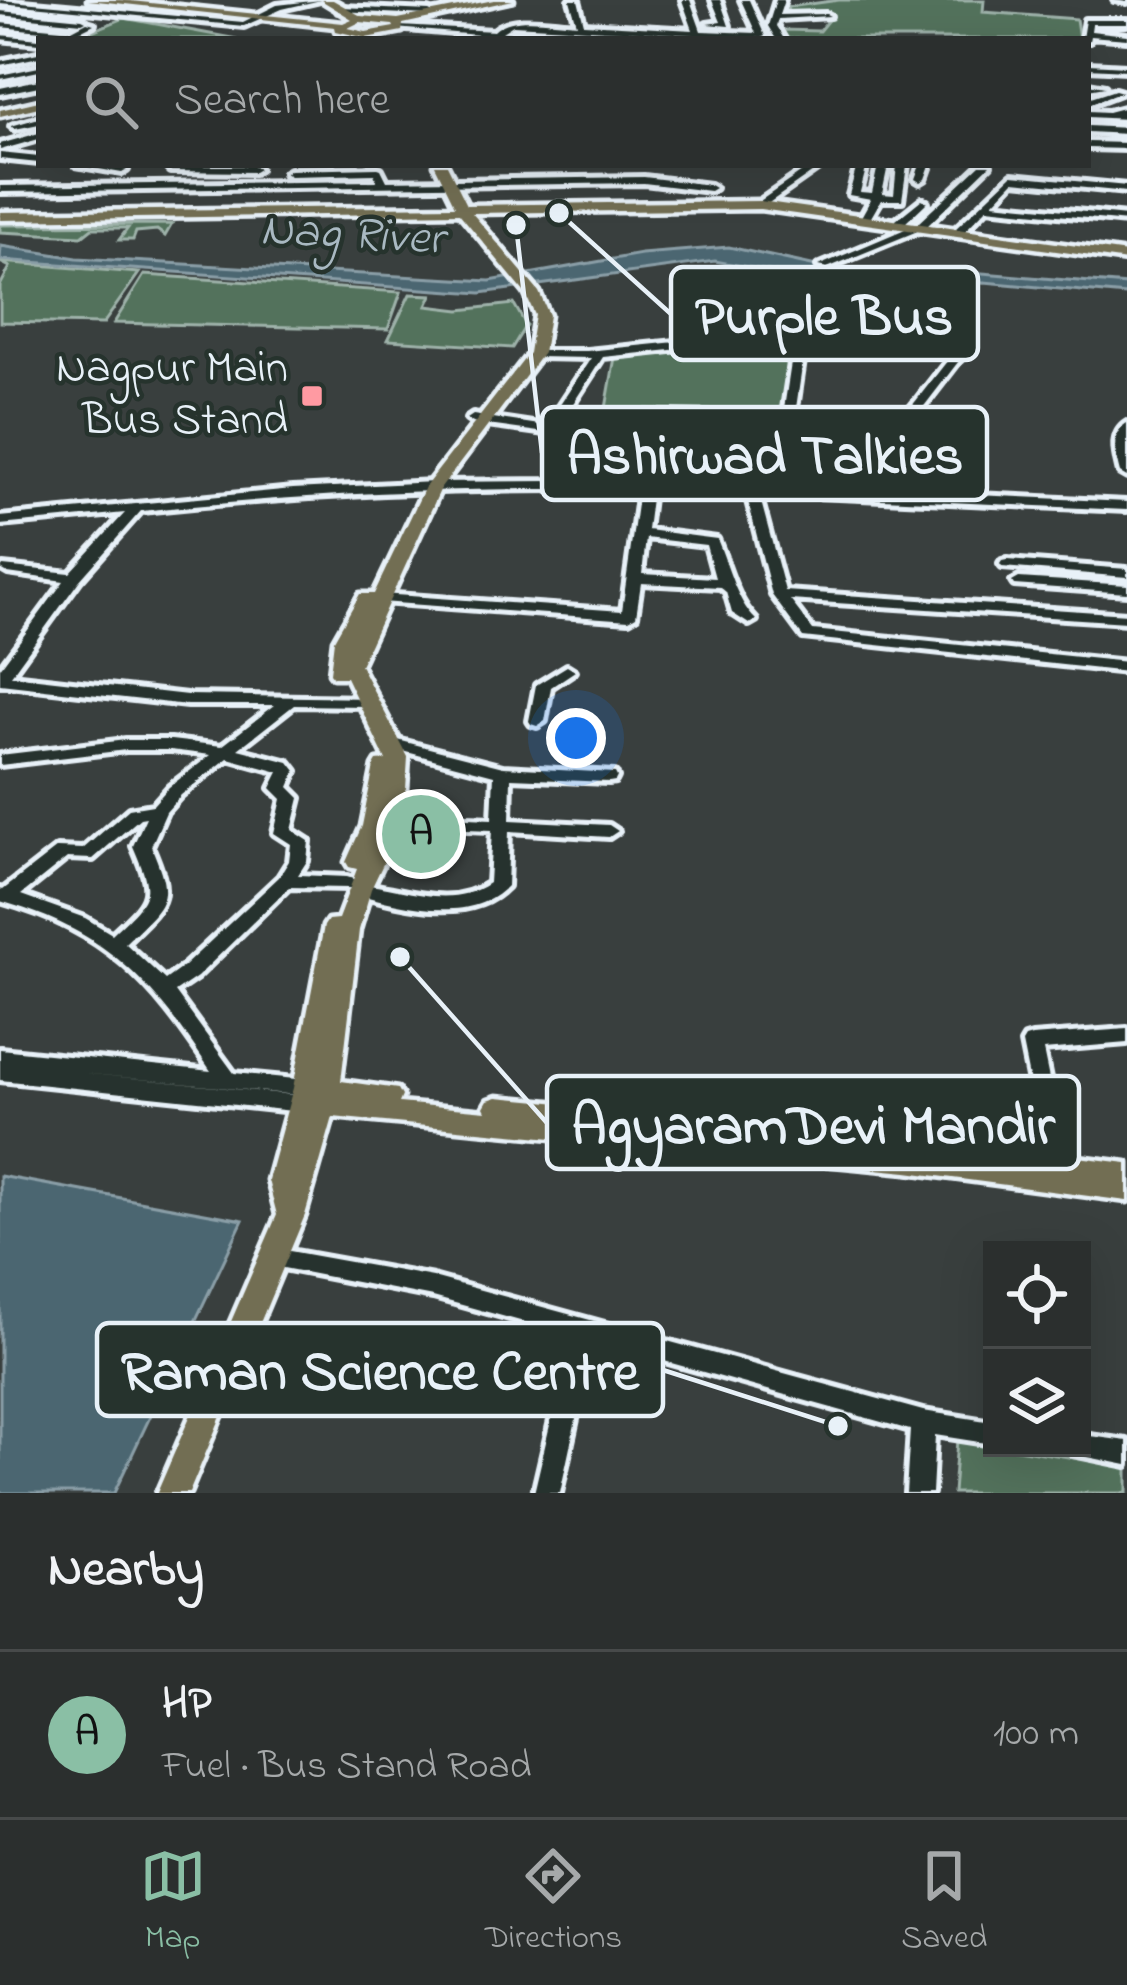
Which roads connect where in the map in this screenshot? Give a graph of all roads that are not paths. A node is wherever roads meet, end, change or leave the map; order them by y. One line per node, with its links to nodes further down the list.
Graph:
1 (93, 0): 15 (main road)
2 (268, 0): 18 (street)
3 (317, 0): 18 (street)
4 (497, 0): 19 (main road)
5 (508, 0): 28 (main road)
6 (574, 0): 30 (street)
7 (686, 0): 34 (street)
8 (716, 0): 29 (street)
9 (745, 0): 31 (street)
10 (780, 0): 23 (street)
11 (1115, 0): 12 (street); 26 (street)
12 (1127, 0)
13 (0, 1): 14 (street)
14 (34, 2): 17 (street); 22 (street)
15 (135, 3): 17 (main road); 20 (main road)
16 (338, 4): 19 (street); 24 (main road)
17 (115, 6): 25 (street); 27 (street)
18 (280, 7): 20 (street)
19 (429, 13): 28 (main road)
20 (261, 15): 27 (street); 32 (main road)
21 (826, 16): 23 (street)
22 (2, 17): 25 (street); 33 (street)
23 (775, 17): 42 (street)
24 (362, 19): 28 (main road); 32 (main road)
25 (94, 22): 33 (street)
26 (1123, 22): 43 (street)
27 (244, 24): 36 (street)
28 (397, 25): 40 (main road); 41 (street)
29 (726, 25): 31 (street); 34 (street)
30 (581, 26): 34 (street); 41 (street)
31 (757, 27): 34 (street)
32 (343, 28): 37 (main road); 38 (main road); 39 (main road)
33 (73, 32): 35 (street)
34 (697, 32)
35 (64, 36)
36 (242, 36)
37 (315, 36)
38 (328, 36)
39 (372, 36)
40 (378, 36)
41 (489, 36)
42 (778, 36)
43 (1086, 36)
44 (1091, 36): 46 (street)
45 (0, 37): 47 (street)
46 (1127, 37)
47 (36, 41)
48 (0, 51): 49 (street)
49 (36, 55)
50 (36, 56): 52 (street)
51 (1127, 57): 53 (street)
52 (0, 63)
53 (1091, 63)
54 (1091, 64): 56 (street)
55 (36, 70): 57 (street)
56 (1127, 70)
57 (0, 77)
58 (36, 83): 59 (street)
59 (0, 91)
60 (36, 103): 61 (main road)
61 (0, 111)
62 (1127, 113): 63 (street)
63 (1091, 114)
64 (36, 122): 65 (street)
65 (15, 126)
66 (1091, 129): 67 (street)
67 (1127, 131)
68 (36, 140): 71 (street)
69 (1091, 145): 70 (street)
70 (1127, 146)
71 (0, 152): 72 (street)
72 (36, 159)
73 (126, 168): 92 (street)
74 (175, 168): 93 (street)
75 (217, 168): 87 (street)
76 (377, 168): 87 (street); 91 (street)
77 (433, 168): 101 (main road)
78 (442, 168): 101 (main road)
79 (586, 168): 90 (street)
80 (792, 168): 88 (street)
81 (813, 168): 88 (street)
82 (861, 168): 97 (street)
83 (882, 168): 97 (street)
84 (902, 168): 97 (street)
85 (924, 168): 89 (street)
86 (980, 168): 108 (street)
87 (252, 173): 91 (street); 93 (street); 103 (street)
88 (802, 175): 99 (street)
89 (920, 178)
90 (585, 181): 94 (street); 101 (street)
91 (383, 183): 101 (street)
92 (105, 187): 93 (street); 95 (street)
93 (152, 187)
94 (710, 188)
95 (0, 189)
96 (1127, 189): 100 (street)
97 (876, 200): 105 (street)
98 (922, 202): 108 (street)
99 (760, 205): 102 (main road); 105 (main road)
100 (984, 205): 107 (street); 109 (street)
101 (458, 206): 102 (main road); 104 (main road); 112 (main road)
102 (502, 210): 108 (main road)
103 (243, 213): 104 (main road); 106 (main road)
104 (420, 213): 106 (main road)
105 (866, 217): 108 (main road)
106 (0, 218)
107 (1127, 218)
108 (911, 226): 109 (main road); 110 (main road); 111 (street)
109 (957, 233): 110 (main road)
110 (1127, 258)
111 (823, 266)
112 (521, 283): 115 (main road); 120 (main road)
113 (785, 308): 114 (street)
114 (801, 333): 116 (street); 119 (street)
115 (536, 353): 116 (street); 120 (main road)
116 (600, 353): 123 (street)
117 (959, 353): 121 (street)
118 (680, 418): 119 (street); 124 (street); 125 (street)
119 (788, 418): 126 (street)
120 (478, 420): 123 (street); 129 (main road)
121 (901, 428)
122 (1127, 428): 127 (street)
123 (550, 430): 124 (street)
124 (565, 448): 125 (street); 128 (street)
125 (680, 451): 126 (street)
126 (782, 453): 131 (street)
127 (1127, 473)
128 (559, 485): 129 (street); 130 (street)
129 (426, 487): 133 (street); 145 (main road); 152 (main road)
130 (646, 488): 131 (street); 135 (street)
131 (759, 492): 132 (street); 144 (street)
132 (1127, 506)
133 (135, 509): 134 (street); 139 (street)
134 (0, 521)
135 (642, 533): 140 (street); 142 (street)
136 (1007, 565): 138 (street)
137 (8, 569): 139 (street)
138 (1127, 573)
139 (74, 578): 150 (street)
140 (635, 578): 142 (street); 145 (street)
141 (1019, 582): 143 (street)
142 (724, 583): 147 (street)
143 (1127, 589)
144 (779, 595): 146 (street); 148 (street)
145 (381, 598): 152 (main road)
146 (1127, 618)
147 (749, 620)
148 (1127, 667)
149 (567, 670): 153 (street)
150 (0, 678): 151 (street)
151 (290, 701): 152 (street); 155 (street)
152 (359, 701): 154 (main road); 164 (main road)
153 (537, 722)
154 (390, 743): 157 (street); 160 (main road)
155 (226, 754): 156 (street); 159 (street); 163 (street)
156 (0, 760)
157 (503, 772): 158 (street); 161 (street)
158 (609, 777)
159 (158, 810): 165 (street); 166 (street)
160 (393, 814): 161 (street); 164 (main road)
161 (501, 826): 162 (street); 164 (street)
162 (609, 831)
163 (285, 881): 164 (street); 167 (street)
164 (353, 886): 172 (main road)
165 (3, 896): 166 (street)
166 (116, 941): 167 (street)
167 (166, 989): 171 (street)
168 (1127, 1036): 173 (street)
169 (0, 1057): 171 (street)
170 (0, 1072): 171 (street)
171 (214, 1088): 172 (street)
172 (315, 1097): 173 (main road); 175 (main road); 176 (main road)
173 (1056, 1166): 174 (main road)
174 (1127, 1174)
175 (1127, 1190)
176 (273, 1257): 177 (street); 182 (main road)
177 (584, 1329): 178 (street); 183 (street)
178 (922, 1422): 179 (street); 184 (street)
179 (983, 1432)
180 (1091, 1447): 181 (street)
181 (1127, 1453)
182 (173, 1493)
183 (548, 1493)
184 (919, 1493)

